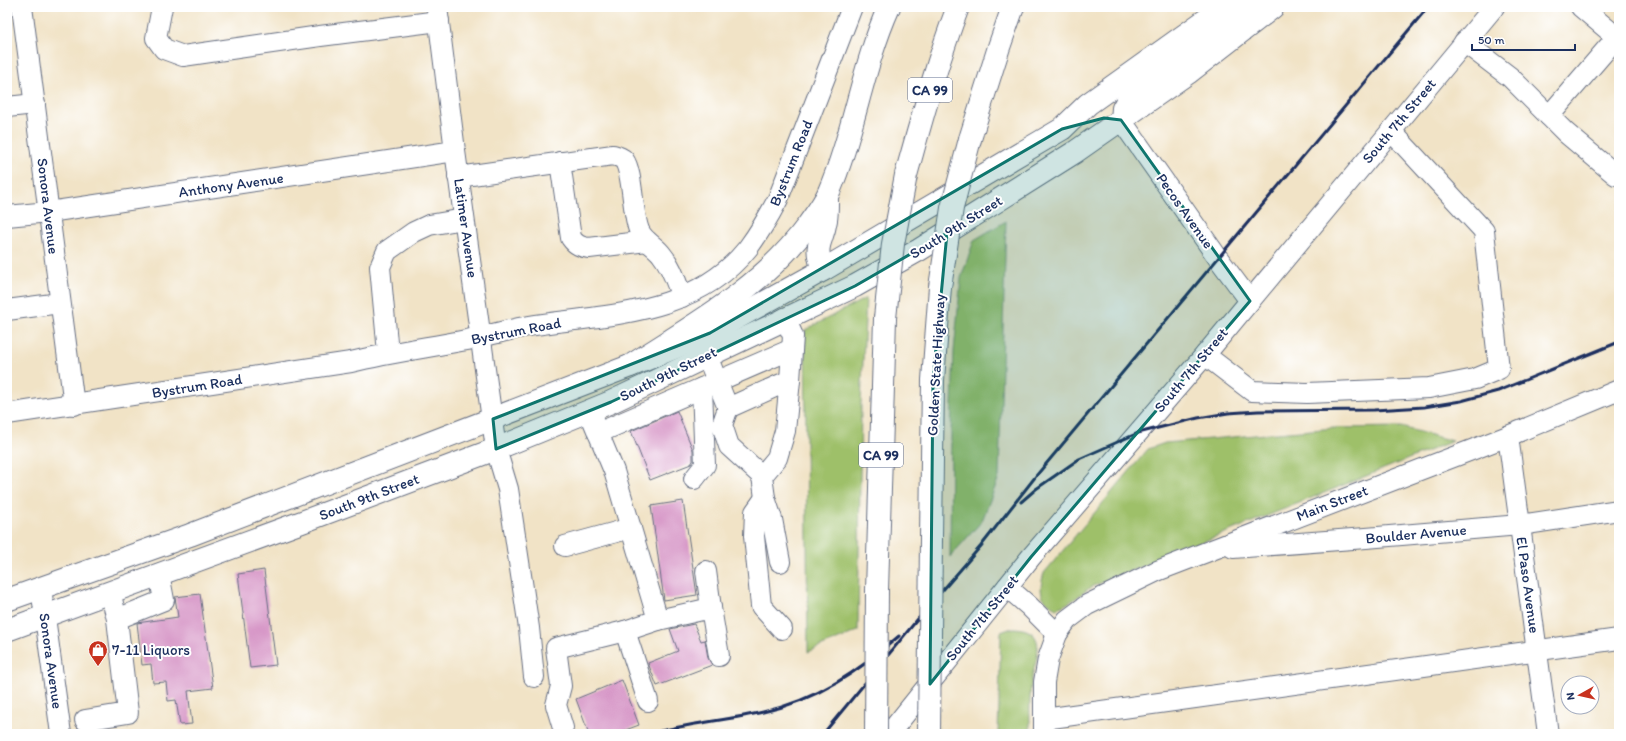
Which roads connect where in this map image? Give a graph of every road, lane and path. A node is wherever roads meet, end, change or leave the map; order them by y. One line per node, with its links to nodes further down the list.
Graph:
1 (22, 7): 15 (street, Sonora Avenue)
2 (162, 7): 12 (street)
3 (852, 7): 32 (street, Bystrum Road)
4 (889, 7): 25 (main road)
5 (958, 7): 88 (main road, CA 99, bridge)
6 (1013, 7): 90 (main road, Golden State Highway, bridge)
7 (1224, 7): 19 (main road, South 9th Street)
8 (1243, 7): 18 (street)
9 (1272, 7): 18 (main road, South 9th Street)
10 (1494, 7): 14 (street, South 7th Street)
11 (1581, 7): 13 (street)
12 (438, 14): 21 (street, Latimer Avenue)
13 (1618, 38): 17 (street)
14 (1464, 42): 17 (street); 20 (street, South 7th Street)
15 (35, 104): 16 (street); 26 (street, Sonora Avenue)
16 (7, 107)
17 (1549, 116): 23 (street)
18 (1121, 120): 19 (main road); 31 (main road, South 9th Street); 33 (street, Pecos Avenue)
19 (1062, 129): 30 (main road, South 9th Street)
20 (1391, 131): 33 (street, South 7th Street); 41 (street)
21 (455, 151): 24 (street, Latimer Avenue); 26 (street, Anthony Avenue)
22 (560, 162): 24 (street); 29 (street); 29 (street)
23 (1619, 175)
24 (458, 177): 28 (street, Latimer Avenue)
25 (827, 196): 30 (main road); 44 (main road)
26 (49, 212): 27 (street, Anthony Avenue); 34 (street, Sonora Avenue)
27 (7, 216)
28 (464, 219): 37 (street, Latimer Avenue); 40 (street)
29 (647, 241): 32 (street)
30 (824, 270): 31 (main road); 44 (main road, South 9th Street)
31 (855, 286): 36 (main road, South 9th Street)
32 (682, 297): 37 (street, Bystrum Road)
33 (1250, 301): 41 (street, South 7th Street)
34 (60, 302): 35 (street); 48 (street, Sonora Avenue)
35 (7, 310)
36 (785, 318): 38 (main road, South 9th Street); 39 (street)
37 (481, 337): 40 (street, Bystrum Road); 52 (street, Latimer Avenue)
38 (744, 338): 42 (main road, South 9th Street); 43 (street)
39 (792, 349): 43 (street); 45 (street)
40 (388, 353): 48 (street, Bystrum Road)
41 (1205, 355): 67 (street, South 7th Street)
42 (707, 356): 46 (street); 50 (main road, South 9th Street)
43 (755, 365): 46 (street)
44 (630, 366): 52 (main road, South 9th Street)
45 (790, 380): 49 (street); 56 (street)
46 (709, 385): 49 (street); 53 (street); 57 (street)
47 (1619, 390): 54 (street, Main Street)
48 (74, 405): 51 (street, Bystrum Road)
49 (728, 408): 56 (street)
50 (589, 411): 53 (street); 55 (main road, South 9th Street)
51 (7, 414)
52 (493, 418): 55 (street, Latimer Avenue); 68 (main road, South 9th Street)
53 (598, 433): 61 (street)
54 (1508, 436): 60 (street, El Paso Avenue); 63 (street, Main Street)
55 (496, 449): 66 (main road, South 9th Street); 82 (street, Latimer Avenue)
56 (762, 476): 58 (street)
57 (694, 479)
58 (766, 498): 64 (street); 75 (street)
59 (1619, 510): 60 (street, Boulder Avenue)
60 (1520, 525): 63 (street, Boulder Avenue); 80 (street, El Paso Avenue)
61 (630, 528): 62 (street); 74 (street)
62 (565, 546)
63 (1211, 549): 78 (street, Main Street)
64 (780, 562)
65 (706, 571): 71 (street)
66 (159, 574): 69 (main road, South 9th Street); 73 (street)
67 (1007, 587): 78 (street); 89 (street, South 7th Street)
68 (41, 588): 70 (main road, South 9th Street); 72 (street, Sonora Avenue)
69 (110, 592): 72 (main road, South 9th Street); 73 (street)
70 (7, 600)
71 (711, 608): 74 (street); 81 (street)
72 (44, 617): 76 (main road, South 9th Street); 87 (street, Sonora Avenue)
73 (117, 619): 84 (street)
74 (658, 620): 77 (street)
75 (782, 629)
76 (7, 630)
77 (625, 631): 83 (street); 86 (street)
78 (1056, 634): 85 (street)
79 (1619, 639): 80 (street)
80 (1537, 650): 85 (street); 91 (street, El Paso Avenue)
81 (719, 656)
82 (534, 677)
83 (648, 701)
84 (85, 720)
85 (1044, 726)
86 (563, 728)
87 (61, 734)
88 (876, 734)
89 (889, 734)
90 (929, 734)
91 (1548, 734)

